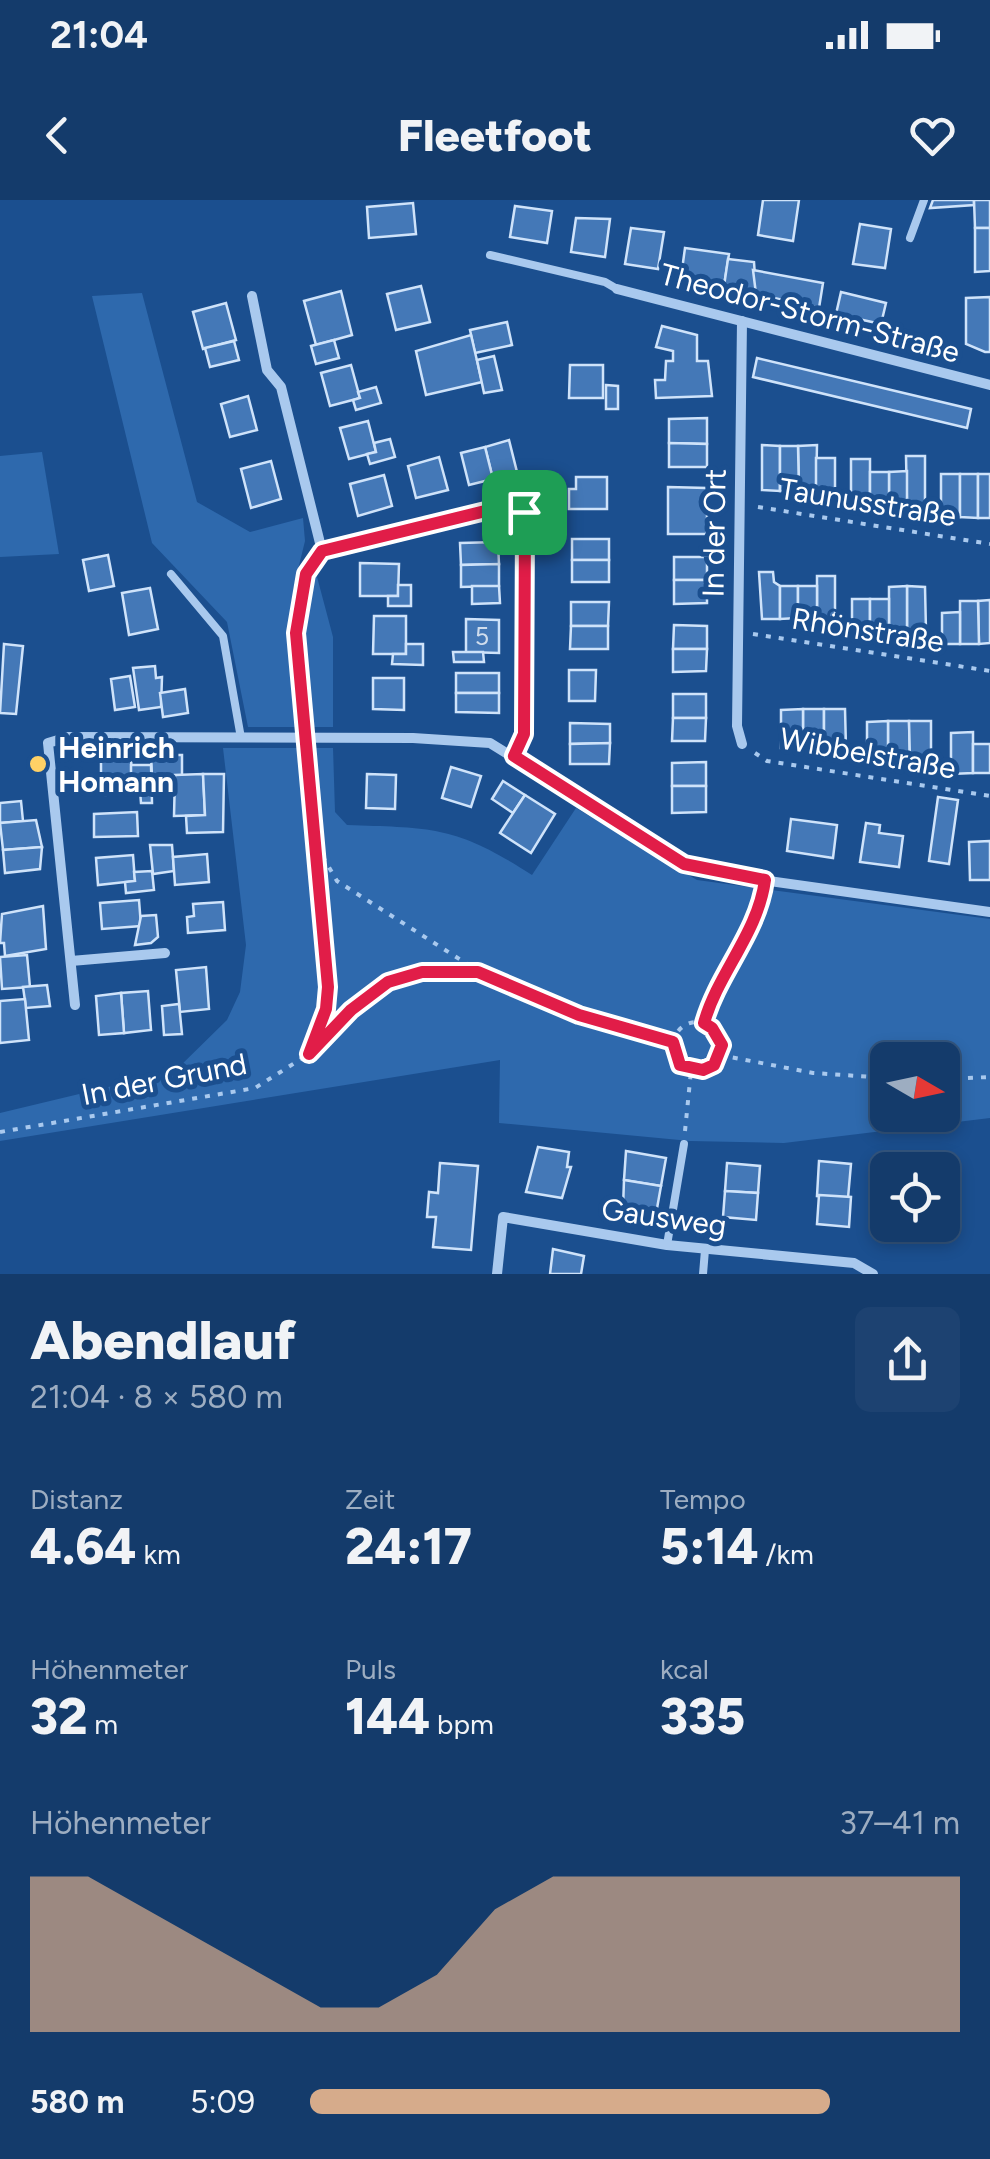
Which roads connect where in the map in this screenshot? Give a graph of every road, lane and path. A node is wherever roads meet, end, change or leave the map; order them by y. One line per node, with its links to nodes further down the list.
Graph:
1 (924, 200): 2 (lane)
2 (910, 238)
3 (490, 255): 4 (lane)
4 (618, 289): 6 (street, Theodor-Storm-Straße)
5 (252, 296): 10 (street)
6 (742, 321): 7 (street, Theodor-Storm-Straße); 8 (street, In der Ort)
7 (990, 386)
8 (740, 504): 9 (path, Taunusstraße); 13 (street, In der Ort)
9 (990, 544)
10 (322, 551): 12 (lane); 18 (street)
11 (171, 574): 15 (lane)
12 (300, 592): 16 (path)
13 (738, 632): 14 (path, Rhönstraße); 17 (street, In der Ort)
14 (990, 672)
15 (240, 738): 16 (street); 24 (street)
16 (304, 739): 18 (street); 20 (path)
17 (742, 744): 19 (path, Wibbelstraße)
18 (514, 756): 21 (street)
19 (990, 796)
20 (313, 841): 25 (path); 29 (path)
21 (765, 880): 22 (street); 27 (path)
22 (990, 912)
23 (166, 953): 24 (street)
24 (71, 961): 26 (street)
25 (478, 972): 28 (path); 29 (path, In der Grund)
26 (74, 1005)
27 (704, 1023): 28 (path); 30 (path)
28 (673, 1042): 31 (path)
29 (309, 1054): 35 (path, In der Grund)
30 (720, 1054): 31 (path); 32 (path)
31 (691, 1071): 36 (path)
32 (870, 1077)
33 (990, 1077): 34 (path)
34 (960, 1078)
35 (0, 1132)
36 (684, 1144): 37 (lane)
37 (667, 1245): 38 (street, Gausweg); 39 (street, Gausweg)
38 (705, 1250): 40 (lane); 41 (street, Gausweg)
39 (498, 1274)
40 (703, 1274)
41 (873, 1274)

